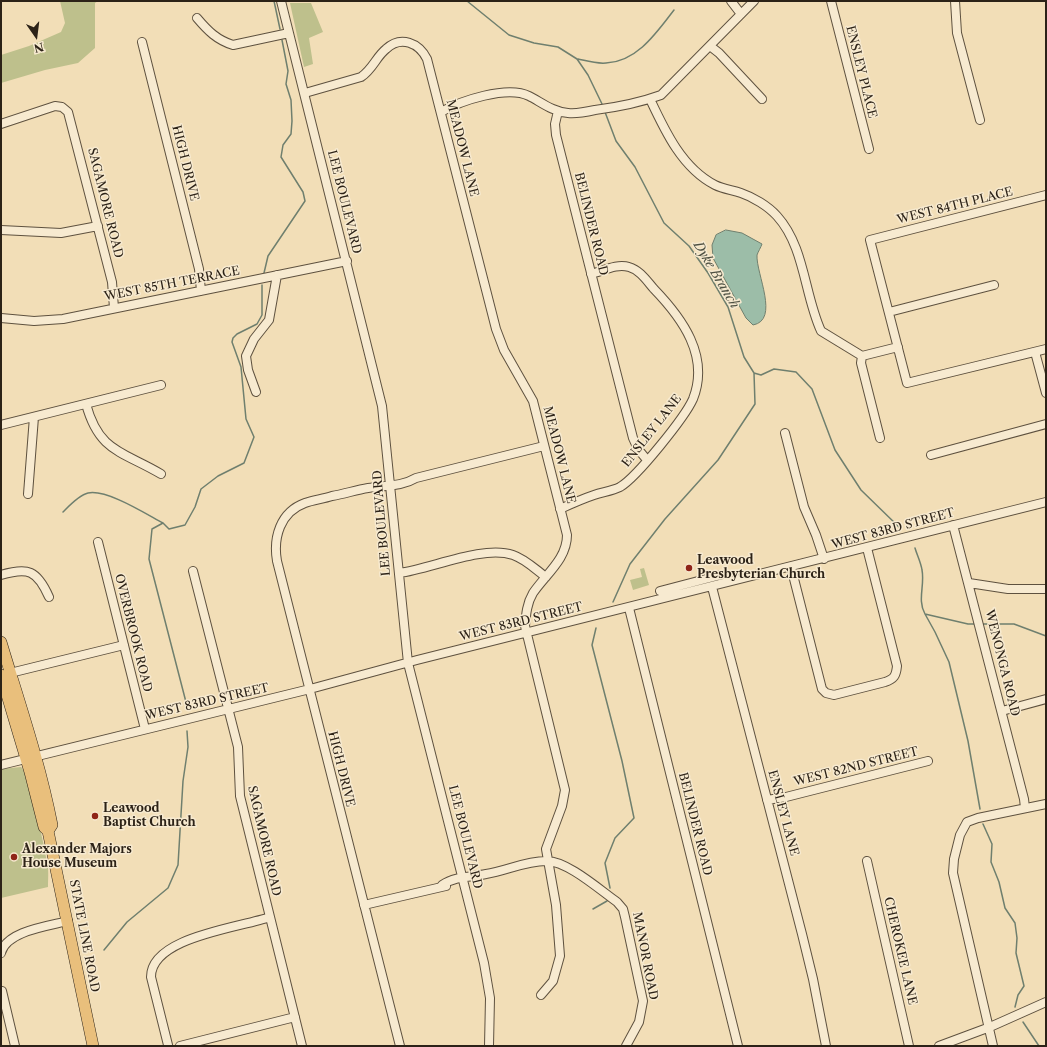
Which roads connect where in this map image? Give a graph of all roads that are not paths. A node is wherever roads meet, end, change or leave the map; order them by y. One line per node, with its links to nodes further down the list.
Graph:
1 (281, 1): 8 (street, LEE BOULEVARD)
2 (730, 1): 6 (street)
3 (754, 1): 6 (street)
4 (831, 1): 18 (street, ENSLEY PLACE)
5 (955, 1): 16 (street)
6 (741, 14): 10 (street)
7 (198, 18): 8 (street)
8 (289, 33): 11 (street, LEE BOULEVARD)
9 (142, 42): 26 (street, HIGH DRIVE)
10 (710, 46): 12 (street); 13 (street)
11 (305, 93): 15 (street, MEADOW LANE); 22 (street, LEE BOULEVARD)
12 (650, 99): 14 (street); 33 (street)
13 (762, 99)
14 (558, 111): 15 (street); 23 (street, BELINDER ROAD)
15 (441, 112): 43 (street, MEADOW LANE)
16 (980, 120)
17 (1, 124): 20 (street, SAGAMORE ROAD)
18 (869, 149)
19 (1046, 196): 28 (street, WEST 84TH PLACE)
20 (98, 226): 21 (street); 27 (street, SAGAMORE ROAD)
21 (1, 230)
22 (347, 261): 24 (street, WEST 85TH TERRACE); 47 (street, LEE BOULEVARD)
23 (591, 274): 45 (street, BELINDER ROAD); 45 (street, ENSLEY LANE)
24 (277, 275): 26 (street, WEST 85TH TERRACE); 35 (street)
25 (994, 285): 28 (street)
26 (201, 291): 27 (street, WEST 85TH TERRACE)
27 (114, 308): 29 (street, WEST 85TH TERRACE)
28 (889, 312): 30 (street)
29 (1, 318)
30 (898, 347): 32 (street); 33 (street)
31 (1046, 349): 32 (street)
32 (1035, 352): 36 (street)
33 (862, 356): 42 (street)
34 (160, 385): 37 (street)
35 (256, 392)
36 (1046, 393)
37 (86, 404): 38 (street); 46 (street)
38 (34, 417): 40 (street); 48 (street)
39 (1046, 424): 44 (street)
40 (1, 425)
41 (785, 433): 54 (street)
42 (880, 438)
43 (544, 446): 47 (street); 50 (street, MEADOW LANE)
44 (931, 455)
45 (647, 460): 50 (street, ENSLEY LANE)
46 (161, 474)
47 (390, 483): 56 (street, LEE BOULEVARD); 72 (street, HIGH DRIVE)
48 (28, 494)
49 (1046, 502): 51 (street, WEST 83RD STREET)
50 (560, 509): 60 (street, MEADOW LANE)
51 (953, 526): 53 (street, WEST 83RD STREET); 61 (street, WENONGA ROAD)
52 (98, 542): 69 (street, OVERBROOK ROAD)
53 (867, 548): 54 (street, WEST 83RD STREET); 55 (street)
54 (824, 559): 55 (street, WEST 83RD STREET)
55 (791, 568): 62 (street, WEST 83RD STREET)
56 (399, 570): 60 (street); 70 (street, LEE BOULEVARD)
57 (193, 571): 74 (street, SAGAMORE ROAD)
58 (1, 575): 65 (street)
59 (721, 575): 64 (street)
60 (546, 577): 67 (street, MEADOW LANE)
61 (969, 583): 63 (street); 75 (street, WENONGA ROAD)
62 (712, 587): 66 (street, WEST 83RD STREET); 80 (street, ENSLEY LANE)
63 (1046, 590)
64 (660, 591)
65 (49, 597)
66 (629, 608): 67 (street, WEST 83RD STREET); 103 (street, BELINDER ROAD)
67 (526, 633): 70 (street, WEST 83RD STREET); 83 (street, MEADOW LANE)
68 (1, 642): 71 (main road, STATE LINE ROAD)
69 (124, 645): 71 (street); 76 (street, OVERBROOK ROAD)
70 (408, 662): 72 (street, WEST 83RD STREET); 85 (street, LEE BOULEVARD)
71 (4, 674): 77 (main road, STATE LINE ROAD)
72 (310, 689): 74 (street, WEST 83RD STREET); 86 (street, HIGH DRIVE)
73 (1046, 699): 75 (street)
74 (228, 709): 76 (street, WEST 83RD STREET); 87 (street, SAGAMORE ROAD)
75 (1002, 711): 82 (street, WENONGA ROAD)
76 (145, 729): 77 (street, WEST 83RD STREET)
77 (31, 758): 79 (street, WEST 83RD STREET); 88 (main road, STATE LINE ROAD)
78 (928, 761): 80 (street, WEST 82ND STREET)
79 (1, 764)
80 (767, 800): 104 (street, ENSLEY LANE)
81 (1046, 804): 82 (street)
82 (1025, 808): 94 (street)
83 (548, 861): 85 (street); 91 (street, MEADOW LANE); 102 (street, MANOR ROAD)
84 (867, 861): 105 (street, CHEROKEE LANE)
85 (463, 880): 86 (street); 101 (street, LEE BOULEVARD)
86 (364, 905): 100 (street, HIGH DRIVE)
87 (270, 917): 93 (street, SAGAMORE ROAD); 97 (street)
88 (68, 921): 89 (street); 96 (main road, STATE LINE ROAD)
89 (1, 953)
90 (1, 989): 95 (street)
91 (541, 995)
92 (1046, 1002): 94 (street)
93 (295, 1017): 98 (street); 99 (street, SAGAMORE ROAD)
94 (990, 1027): 106 (street); 107 (street)
95 (15, 1046)
96 (93, 1046)
97 (169, 1046)
98 (180, 1046)
99 (302, 1046)
100 (400, 1046)
101 (489, 1046)
102 (626, 1046)
103 (738, 1046)
104 (826, 1046)
105 (909, 1046)
106 (939, 1046)
107 (993, 1046)

